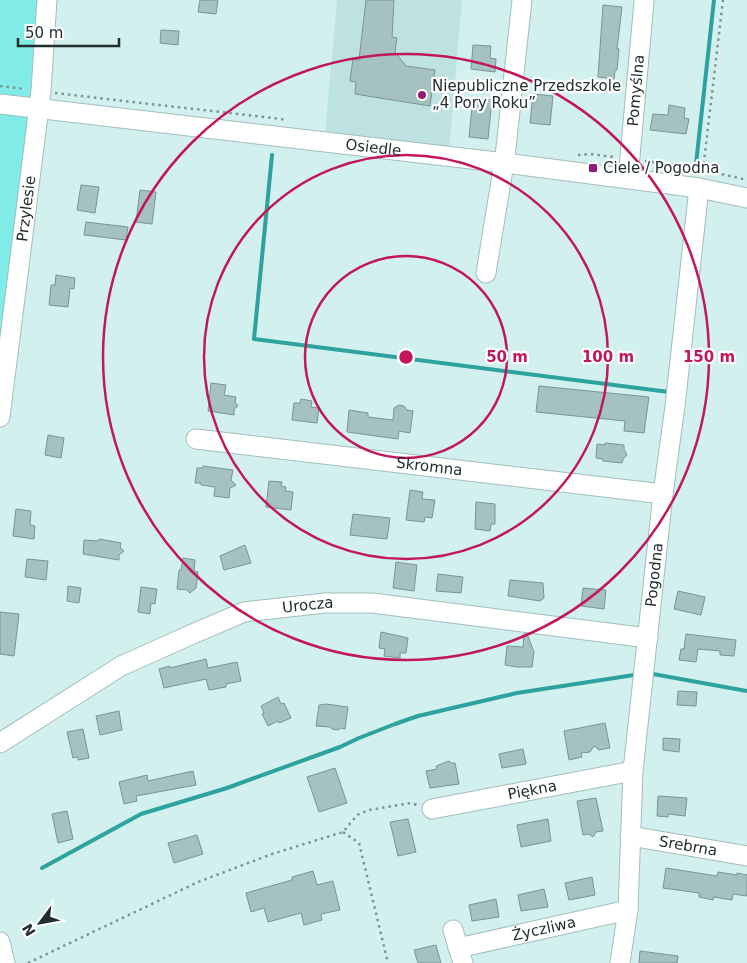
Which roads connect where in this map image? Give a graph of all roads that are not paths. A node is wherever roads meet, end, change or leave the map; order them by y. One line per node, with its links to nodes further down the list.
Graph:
1 (47, 0): 5 (street, Przylesie)
2 (522, 0): 6 (street)
3 (644, 2): 7 (street, Pomyślna)
4 (0, 104): 5 (street, Osiedle)
5 (39, 107): 6 (street, Osiedle); 11 (street, Przylesie)
6 (505, 163): 7 (street, Osiedle); 10 (street)
7 (628, 178): 8 (street, Osiedle)
8 (699, 188): 9 (street, Osiedle); 13 (street, Pogodna)
9 (747, 198)
10 (486, 273)
11 (0, 417)
12 (196, 439): 13 (street, Skromna)
13 (663, 494): 14 (street, Pogodna)
14 (648, 638): 15 (street, Urocza); 16 (street, Pogodna)
15 (0, 743)
16 (633, 771): 17 (street, Piękna); 18 (street, Pogodna)
17 (432, 809)
18 (630, 836): 19 (street, Srebrna); 20 (street, Pogodna)
19 (747, 856)
20 (628, 910): 22 (street, Życzliwa); 24 (street, Pogodna)
21 (0, 942): 23 (street)
22 (458, 947)
23 (5, 963)
24 (620, 963)

